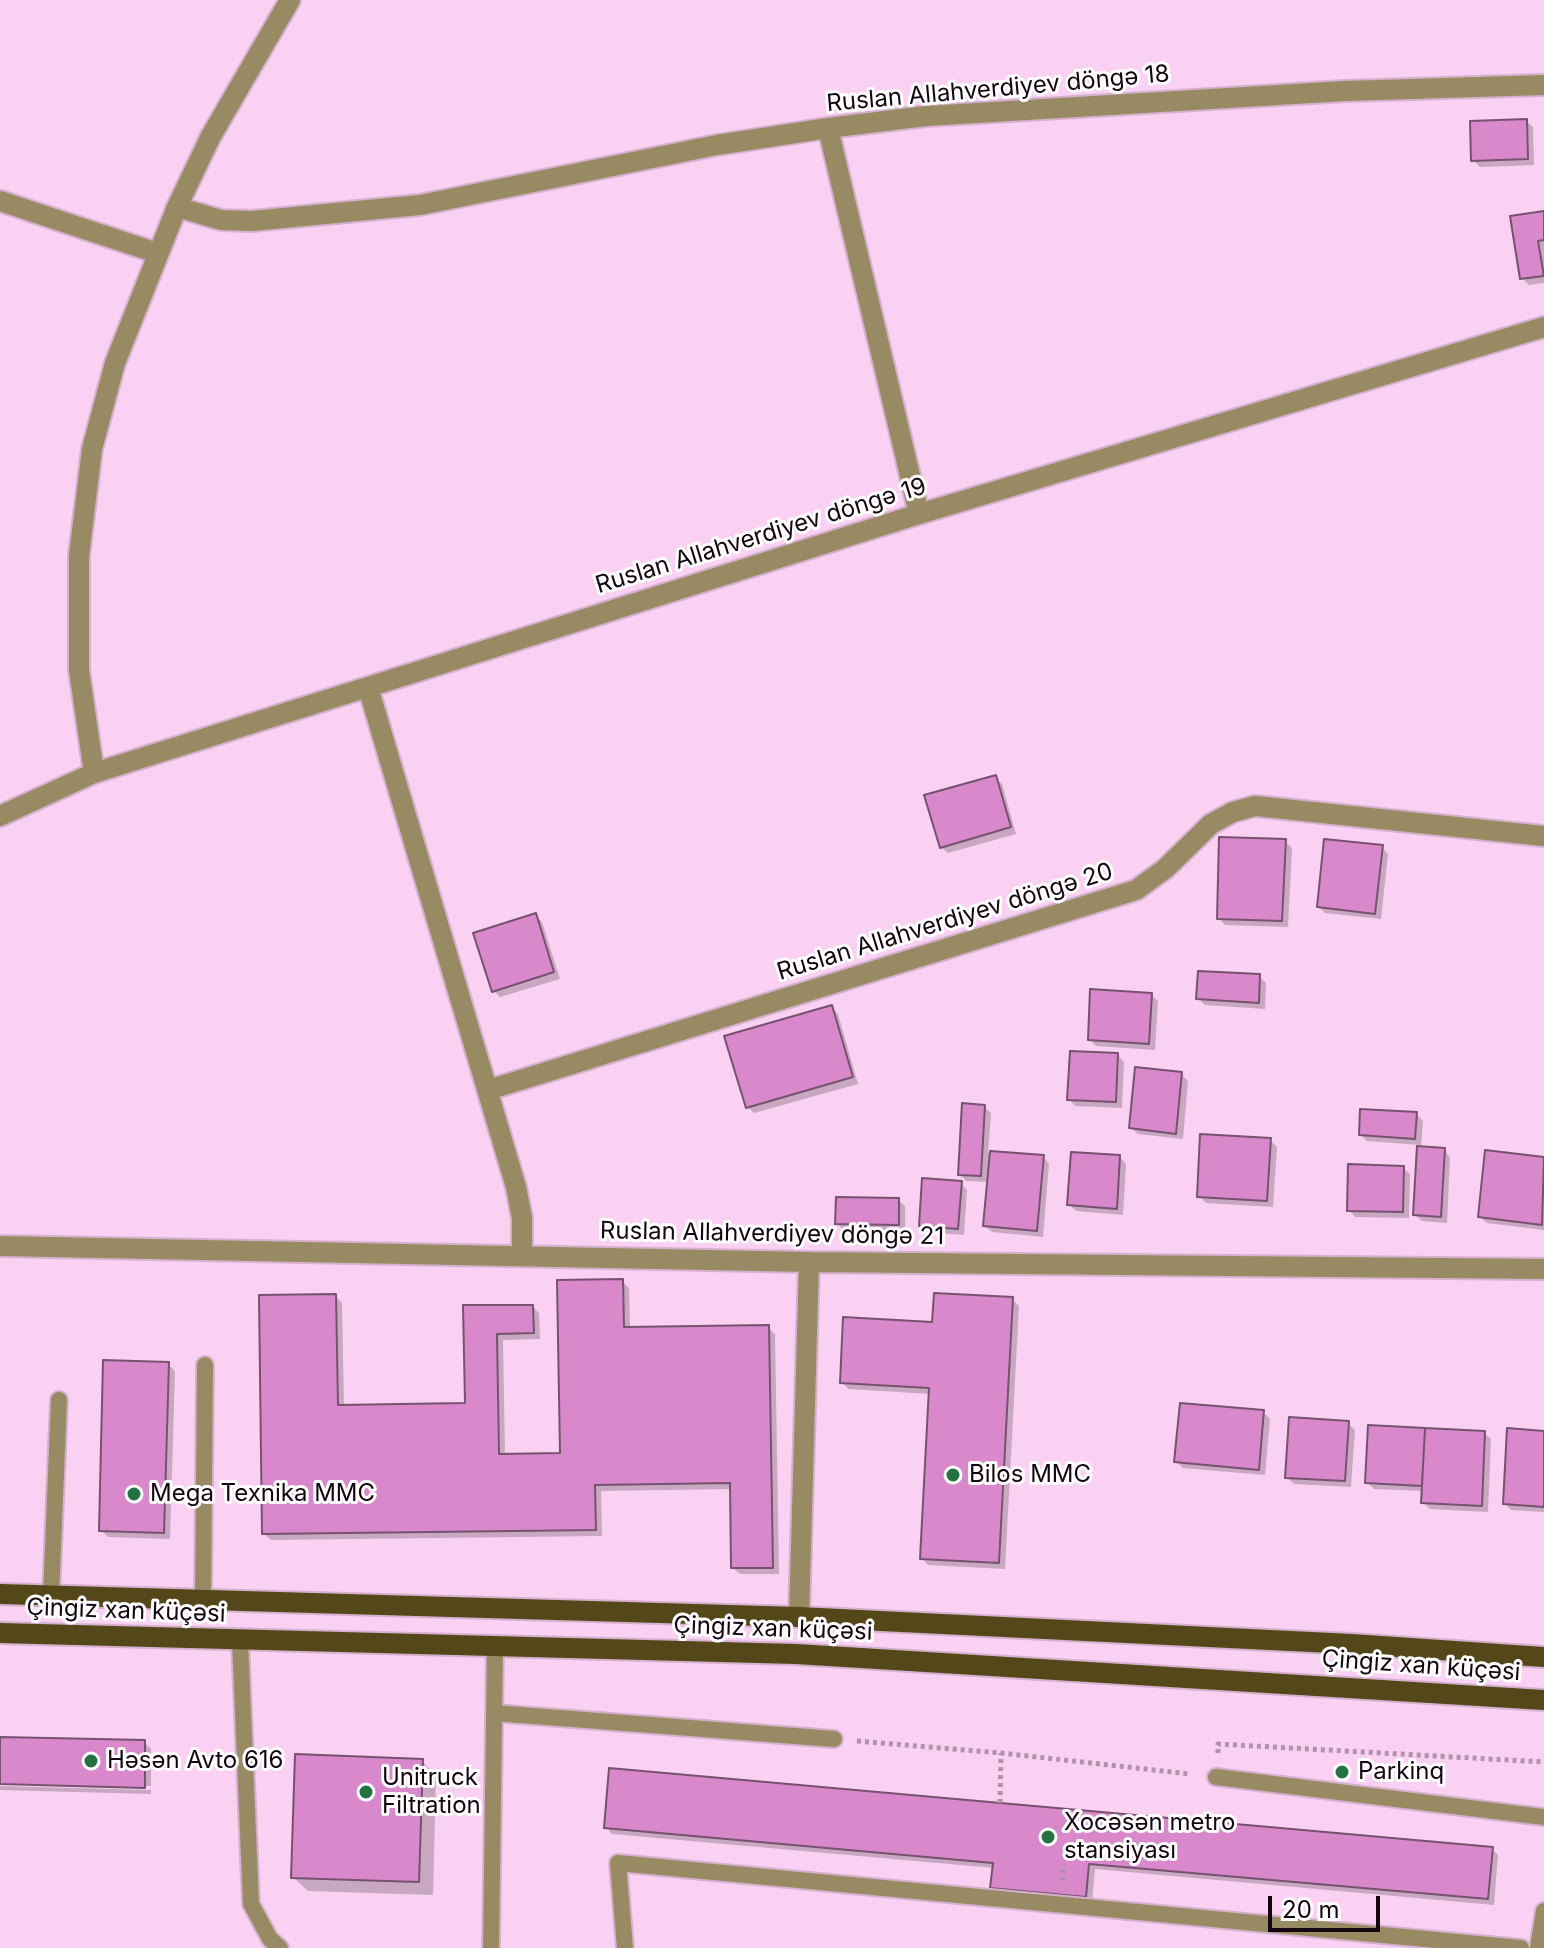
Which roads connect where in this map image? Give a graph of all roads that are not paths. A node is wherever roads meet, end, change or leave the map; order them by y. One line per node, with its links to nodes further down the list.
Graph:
1 (290, 0): 5 (street)
2 (1544, 85): 3 (street, Ruslan Allahverdiyev döngə 18)
3 (828, 128): 5 (street, Ruslan Allahverdiyev döngə 18); 8 (street)
4 (0, 201): 6 (street)
5 (177, 207): 6 (street)
6 (157, 253): 10 (street)
7 (1544, 327): 8 (street, Ruslan Allahverdiyev döngə 19)
8 (919, 514): 9 (street, Ruslan Allahverdiyev döngə 19)
9 (368, 687): 10 (street, Ruslan Allahverdiyev döngə 19); 13 (street)
10 (94, 773): 11 (street, Ruslan Allahverdiyev döngə 19)
11 (0, 816)
12 (1544, 836): 13 (street, Ruslan Allahverdiyev döngə 20)
13 (488, 1090): 15 (street)
14 (0, 1246): 15 (street, Ruslan Allahverdiyev döngə 21)
15 (522, 1255): 16 (street, Ruslan Allahverdiyev döngə 21)
16 (809, 1262): 17 (street, Ruslan Allahverdiyev döngə 21); 23 (street)
17 (1544, 1269)
18 (205, 1365): 22 (lane)
19 (59, 1400): 21 (lane)
20 (0, 1594): 21 (main road, Çingiz xan küçəsi)
21 (51, 1596): 22 (main road, Çingiz xan küçəsi)
22 (203, 1600): 23 (main road, Çingiz xan küçəsi)
23 (799, 1617): 27 (main road, Çingiz xan küçəsi)
24 (0, 1633): 25 (main road, Çingiz xan küçəsi)
25 (240, 1640): 26 (main road, Çingiz xan küçəsi); 34 (lane)
26 (495, 1647): 28 (main road, Çingiz xan küçəsi); 29 (lane)
27 (1544, 1657)
28 (1544, 1700)
29 (494, 1713): 30 (lane); 35 (lane)
30 (834, 1739)
31 (1216, 1777): 32 (lane)
32 (1544, 1817)
33 (1544, 1911): 38 (lane)
34 (280, 1948)
35 (491, 1948)
36 (625, 1948): 37 (lane)
37 (1521, 1948)
38 (1538, 1948)

